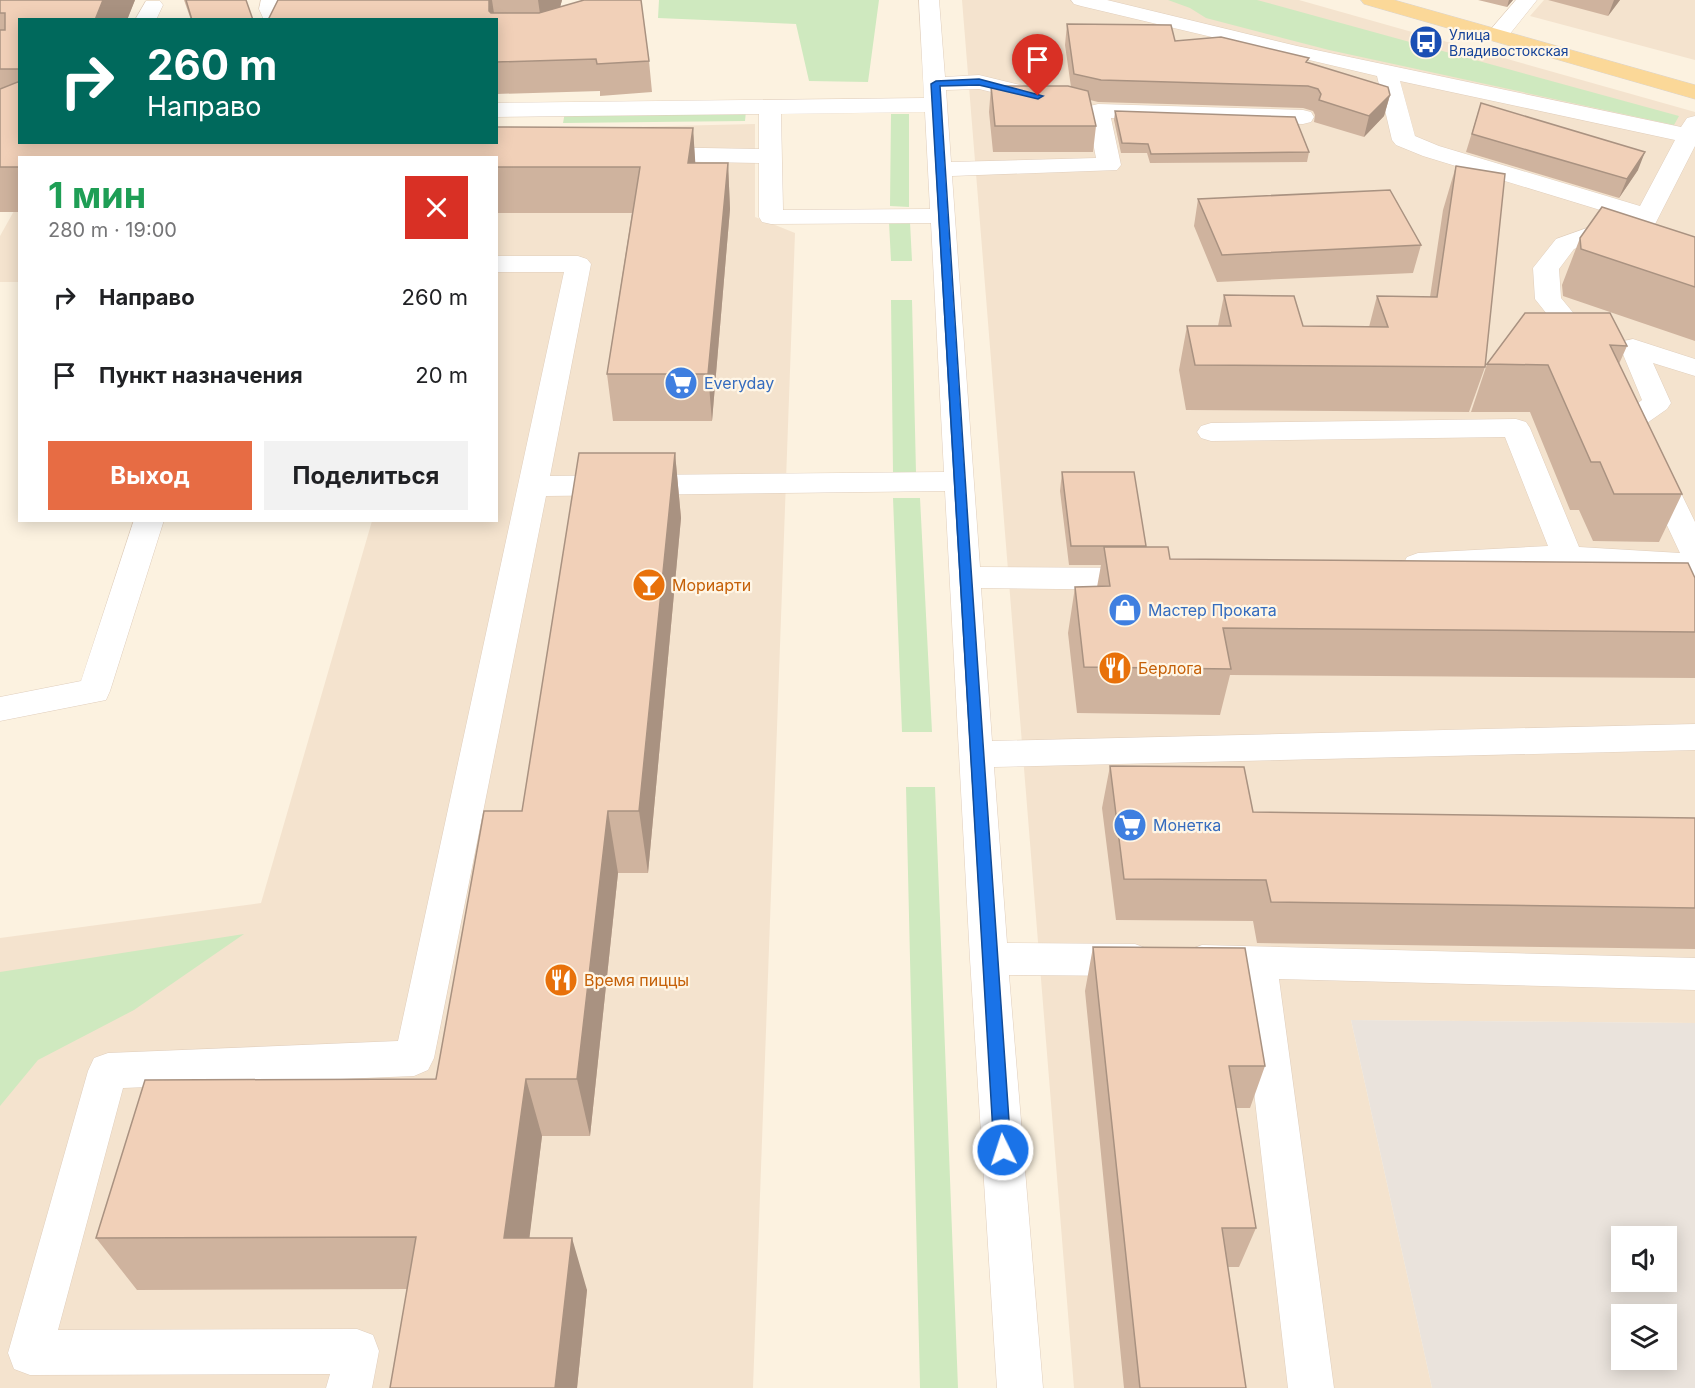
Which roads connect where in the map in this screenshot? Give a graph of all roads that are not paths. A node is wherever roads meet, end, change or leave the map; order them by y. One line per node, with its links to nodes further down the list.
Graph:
1 (271, 0): 6 (street)
2 (929, 0): 10 (street)
3 (1081, 0): 8 (street)
4 (1371, 0): 7 (main road)
5 (1527, 0): 7 (street)
6 (275, 18)
7 (1497, 35): 9 (main road)
8 (1387, 71): 15 (street); 22 (street)
9 (1695, 92)
10 (936, 94): 11 (street); 12 (street); 18 (street)
11 (1076, 106): 14 (street); 18 (street)
12 (770, 107): 13 (street); 17 (street)
13 (498, 110)
14 (1303, 117)
15 (1692, 129): 19 (street)
16 (630, 154): 17 (street)
17 (770, 156): 21 (street)
18 (940, 168): 21 (street)
19 (1672, 168): 20 (street); 22 (street)
20 (1695, 174)
21 (942, 216): 29 (street)
22 (1647, 216): 23 (street)
23 (1630, 249): 25 (street); 26 (street)
24 (498, 264): 30 (street)
25 (1695, 271)
26 (1633, 347): 27 (street); 32 (street)
27 (1695, 368)
28 (1211, 432): 33 (street)
29 (958, 482): 30 (street); 36 (street)
30 (533, 486): 44 (street)
31 (148, 522): 38 (street)
32 (1695, 553)
33 (1568, 558): 34 (street); 35 (street)
34 (1695, 565)
35 (1385, 566)
36 (966, 577): 37 (street); 40 (street)
37 (1166, 578)
38 (0, 709)
39 (1695, 737): 40 (street)
40 (976, 754): 41 (street)
41 (989, 959): 42 (street); 45 (street)
42 (1258, 963): 43 (street); 46 (street)
43 (1695, 974)
44 (350, 1388)
45 (1020, 1388)
46 (1311, 1388)

